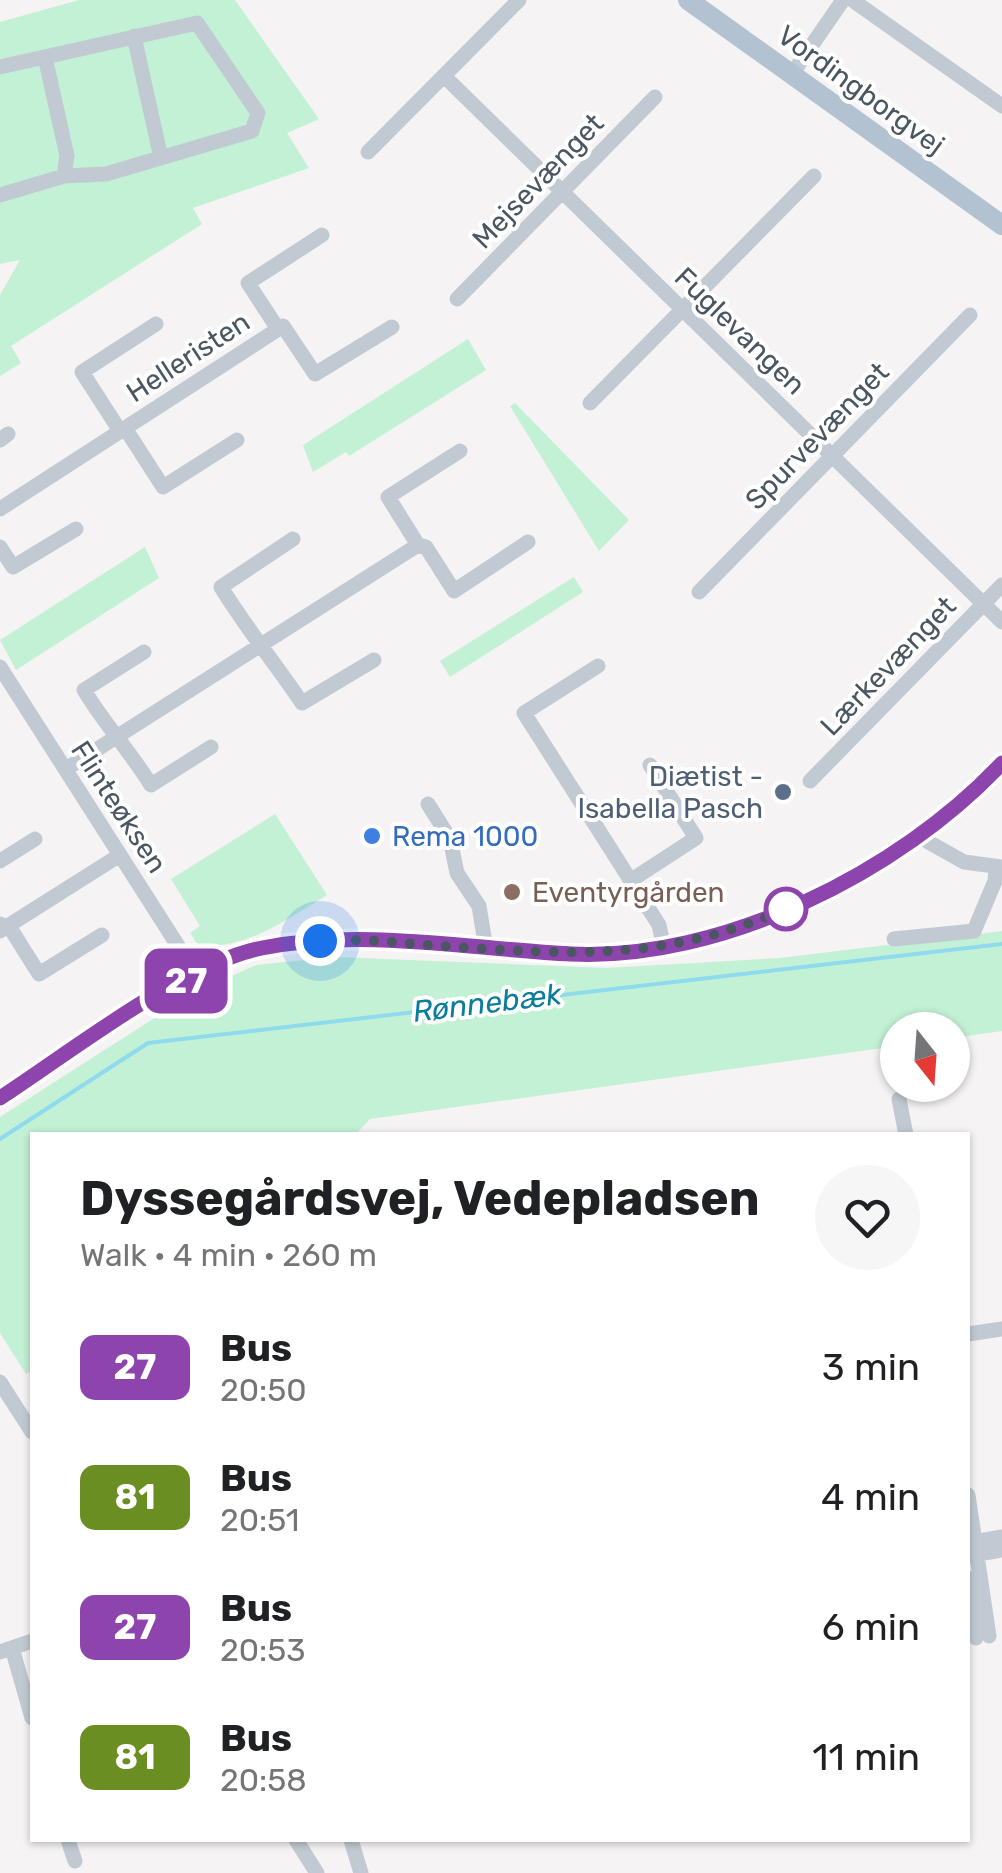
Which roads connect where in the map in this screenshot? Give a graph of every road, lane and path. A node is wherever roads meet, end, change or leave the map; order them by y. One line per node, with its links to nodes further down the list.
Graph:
1 (519, 0): 9 (street)
2 (688, 0): 8 (main road, Vordingborgvej)
3 (843, 0): 8 (street)
4 (852, 0): 11 (street)
5 (134, 36): 6 (street); 13 (street); 13 (street)
6 (45, 57): 7 (street); 14 (street)
7 (0, 67)
8 (792, 74): 18 (main road, Vordingborgvej)
9 (444, 76): 12 (street); 16 (street, Fuglevangen)
10 (655, 97): 16 (street, Mejsevænget)
11 (1002, 106)
12 (368, 152)
13 (161, 158): 14 (street)
14 (64, 176): 17 (street)
15 (814, 176): 21 (street)
16 (562, 192): 20 (street, Mejsevænget); 21 (street, Fuglevangen)
17 (0, 195)
18 (1002, 224)
19 (322, 235): 25 (street, Helleristen)
20 (456, 299)
21 (682, 308): 26 (street); 30 (street, Fuglevangen)
22 (970, 315): 30 (street, Spurvevænget)
23 (156, 324): 27 (street, Helleristen)
24 (392, 327): 25 (street, Helleristen)
25 (278, 329): 27 (street, Helleristen)
26 (590, 404)
27 (122, 429): 28 (street, Helleristen); 31 (street, Helleristen)
28 (237, 440)
29 (460, 451): 35 (street)
30 (832, 456): 38 (street, Spurvevænget); 39 (street, Fuglevangen)
31 (0, 508)
32 (76, 528): 36 (street)
33 (293, 539): 41 (street)
34 (528, 542): 35 (street)
35 (418, 545): 41 (street)
36 (0, 547)
37 (1002, 585): 39 (street, Lærkevænget)
38 (699, 592)
39 (984, 604): 40 (street, Fuglevangen); 51 (street, Lærkevænget)
40 (1002, 622)
41 (261, 645): 43 (street); 46 (street)
42 (144, 652): 46 (street)
43 (374, 660)
44 (598, 666): 58 (street)
45 (0, 667): 50 (street, Flinteøksen)
46 (118, 736): 47 (street); 50 (street)
47 (211, 747)
48 (1002, 763): 53 (street)
49 (650, 765): 58 (street)
50 (66, 770): 55 (street, Flinteøksen)
51 (810, 781)
52 (428, 804): 63 (street)
53 (916, 835): 57 (street); 62 (street)
54 (35, 838): 56 (street)
55 (120, 854): 59 (street); 64 (street, Flinteøksen)
56 (0, 862)
57 (999, 867): 61 (street)
58 (630, 880): 62 (street)
59 (2, 928): 60 (street)
60 (102, 935)
61 (894, 939)
62 (664, 948): 63 (street)
63 (486, 949): 64 (street)
64 (196, 974): 65 (street)
65 (0, 1098)
66 (900, 1102): 67 (street)
67 (905, 1132)
68 (1002, 1329): 69 (street)
69 (970, 1334)
70 (0, 1382): 71 (street)
71 (30, 1429)
72 (1002, 1537): 73 (street)
73 (971, 1549): 74 (street); 76 (street)
74 (1002, 1550)
75 (970, 1585): 76 (street)
76 (984, 1637)
77 (30, 1643): 78 (street)
78 (6, 1650): 79 (street)
79 (30, 1713)
80 (69, 1842): 83 (street)
81 (297, 1842): 84 (street)
82 (352, 1842): 85 (street)
83 (75, 1861)
84 (317, 1873)
85 (362, 1873)

